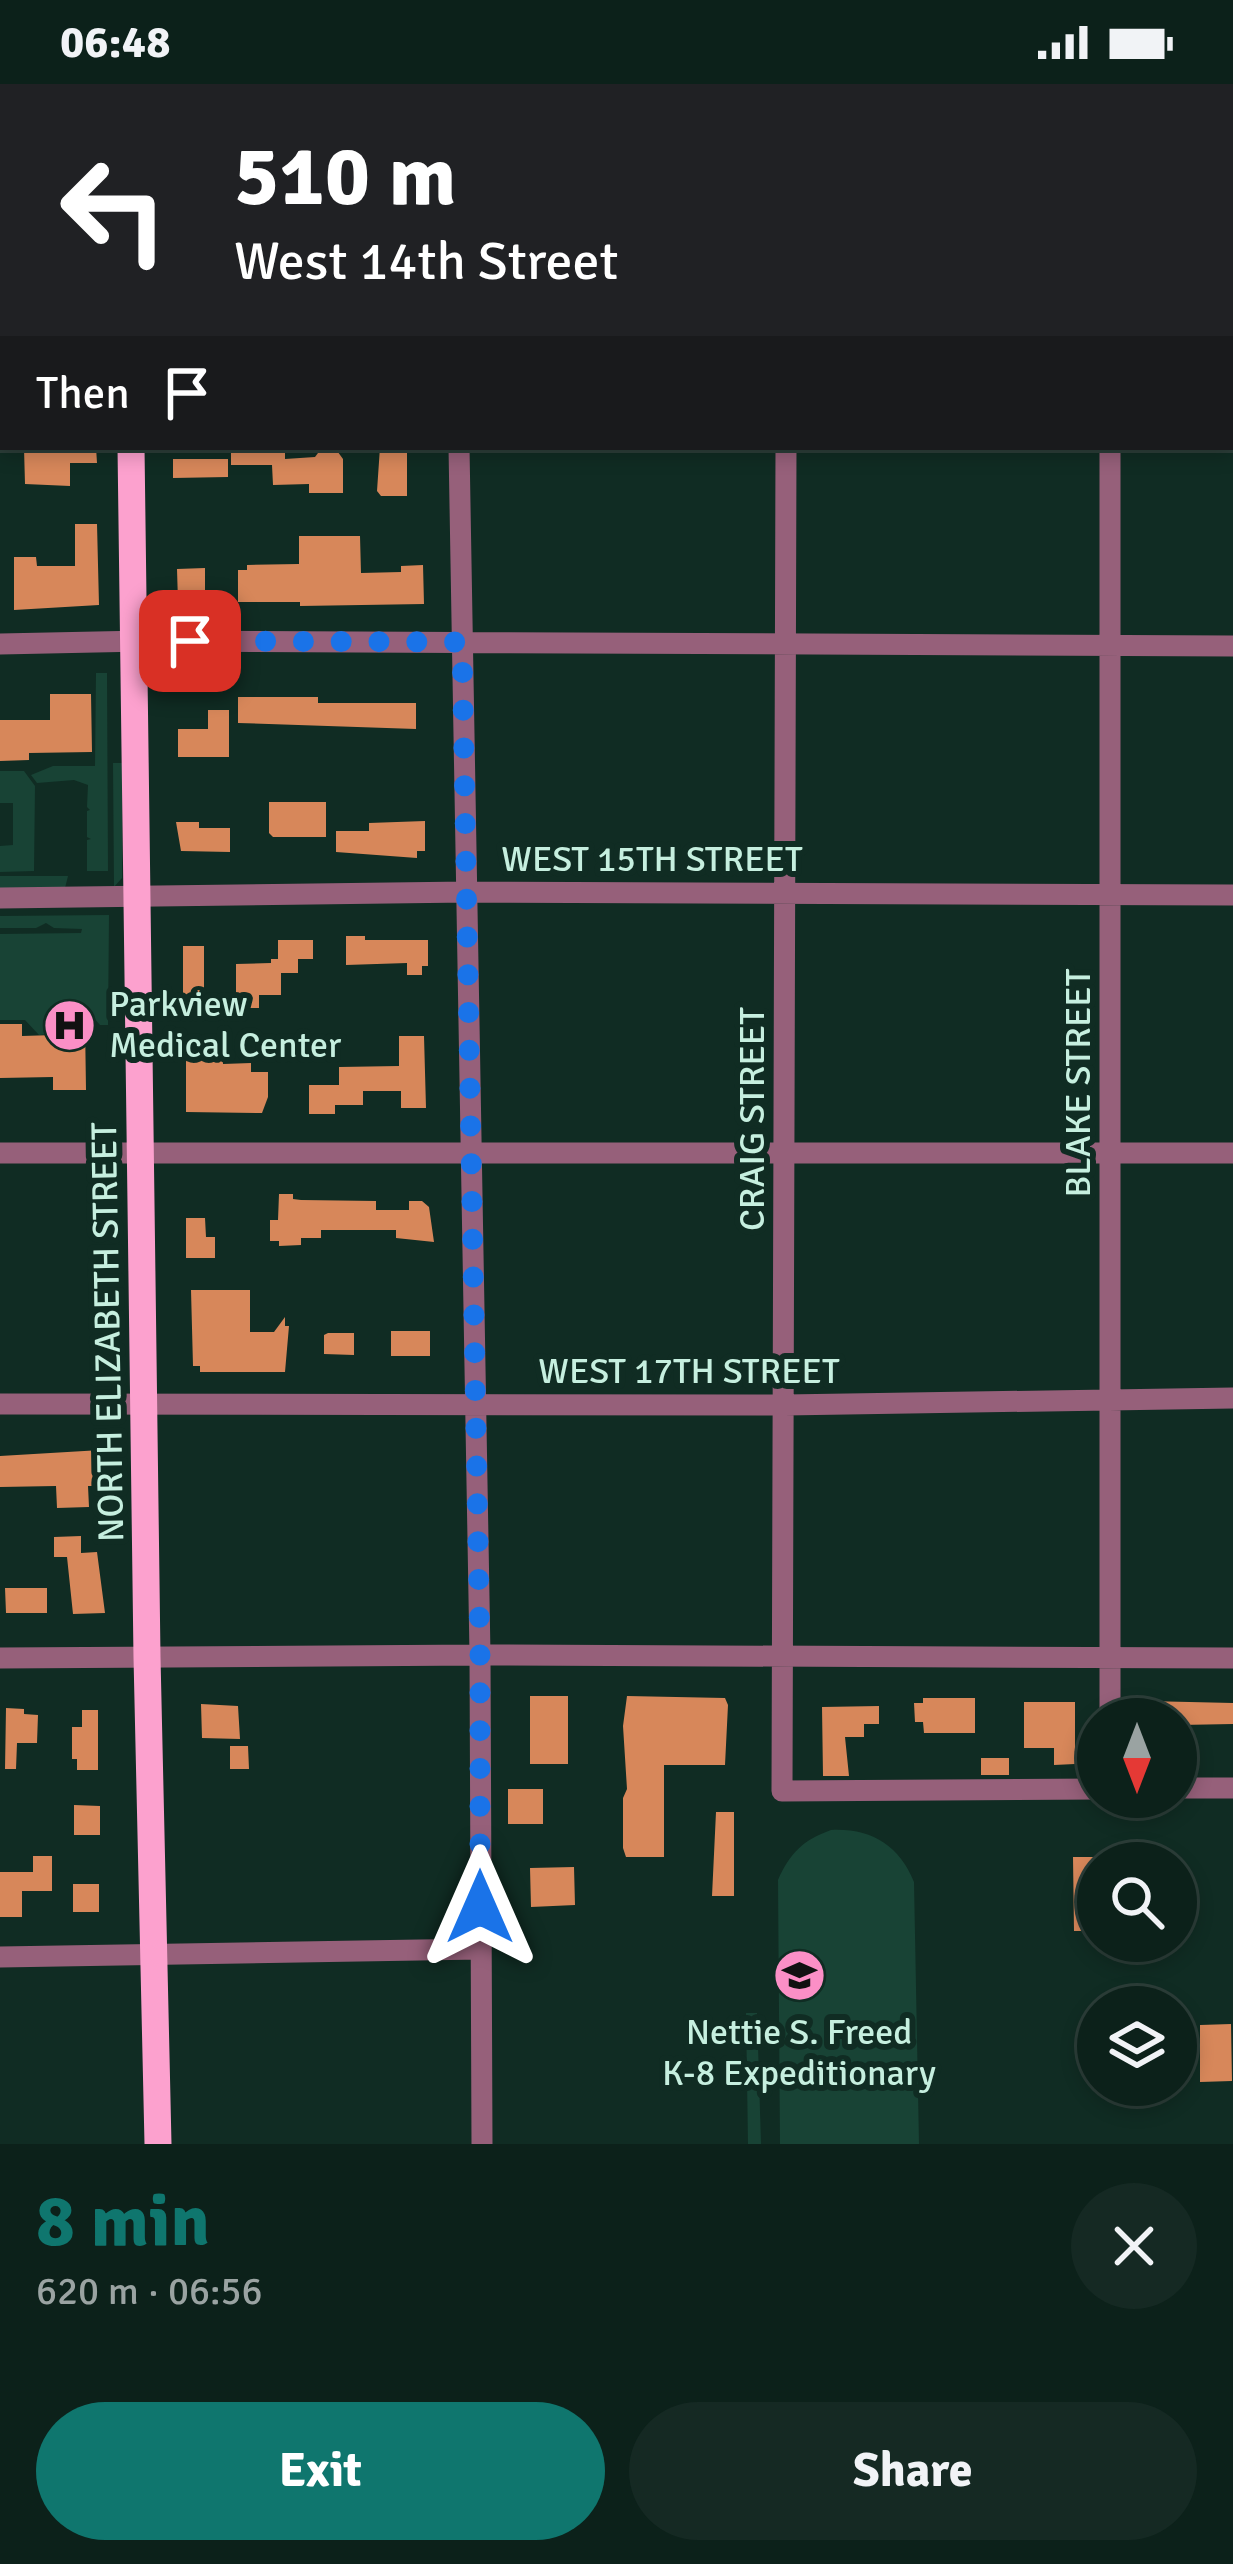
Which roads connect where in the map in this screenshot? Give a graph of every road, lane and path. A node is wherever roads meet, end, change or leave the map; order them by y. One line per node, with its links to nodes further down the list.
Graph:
1 (131, 450): 5 (main road, NORTH ELIZABETH STREET)
2 (459, 450): 6 (street)
3 (786, 450): 9 (street, CRAIG STREET)
4 (1110, 450): 8 (street, BLAKE STREET)
5 (136, 641): 6 (street); 7 (street); 15 (main road, NORTH ELIZABETH STREET)
6 (462, 642): 9 (street); 11 (street)
7 (0, 644)
8 (1111, 644): 9 (street); 10 (street); 13 (street, BLAKE STREET)
9 (787, 646): 12 (street, CRAIG STREET)
10 (1233, 646)
11 (467, 892): 12 (street, WEST 15TH STREET); 15 (street, WEST 15TH STREET); 19 (street)
12 (785, 892): 13 (street, WEST 15TH STREET); 20 (street, CRAIG STREET)
13 (1111, 892): 14 (street, WEST 15TH STREET); 21 (street, BLAKE STREET)
14 (1233, 895)
15 (140, 897): 16 (street, WEST 15TH STREET); 18 (main road, NORTH ELIZABETH STREET)
16 (0, 898)
17 (0, 1153): 18 (street)
18 (142, 1153): 19 (street); 27 (main road, NORTH ELIZABETH STREET)
19 (471, 1153): 20 (street); 25 (street)
20 (784, 1153): 21 (street); 28 (street, CRAIG STREET)
21 (1111, 1153): 22 (street); 24 (street, BLAKE STREET)
22 (1233, 1153)
23 (1233, 1398): 24 (street, WEST 17TH STREET)
24 (1110, 1399): 28 (street, WEST 17TH STREET); 33 (street, BLAKE STREET)
25 (474, 1403): 27 (street, WEST 17TH STREET); 28 (street, WEST 17TH STREET); 29 (street)
26 (0, 1404): 27 (street, WEST 17TH STREET)
27 (146, 1405): 31 (main road, NORTH ELIZABETH STREET)
28 (785, 1406): 30 (street, CRAIG STREET)
29 (480, 1655): 30 (street); 31 (street); 39 (street)
30 (783, 1656): 33 (street); 38 (street, CRAIG STREET)
31 (147, 1657): 32 (street); 40 (main road, NORTH ELIZABETH STREET)
32 (0, 1658)
33 (1110, 1658): 34 (street); 35 (street, BLAKE STREET)
34 (1233, 1658)
35 (1110, 1698)
36 (1197, 1788): 37 (street)
37 (1233, 1788)
38 (1077, 1789)
39 (480, 1949): 40 (street); 43 (street)
40 (155, 1954): 41 (street); 42 (main road, NORTH ELIZABETH STREET)
41 (0, 1957)
42 (158, 2144)
43 (482, 2144)

